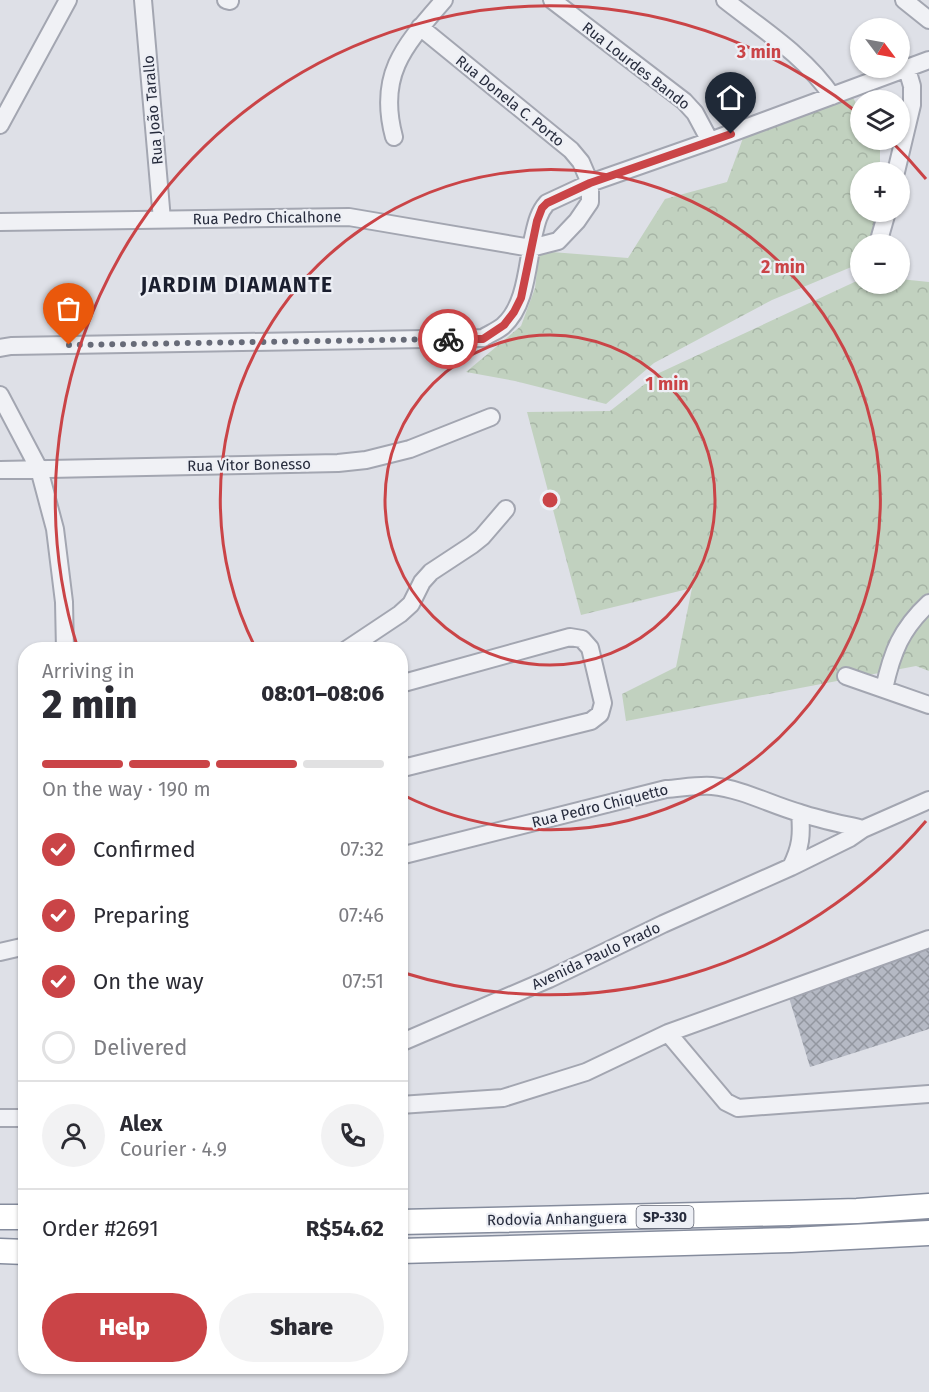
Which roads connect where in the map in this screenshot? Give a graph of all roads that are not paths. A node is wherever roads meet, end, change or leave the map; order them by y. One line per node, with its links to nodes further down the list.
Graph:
1 (68, 0): 14 (street)
2 (143, 0): 19 (street, Rua João Tarallo)
3 (444, 0): 8 (street)
4 (552, 0): 16 (street, Rua Lourdes Bando)
5 (725, 0): 13 (street)
6 (904, 0): 7 (street)
7 (929, 20)
8 (420, 27): 15 (street); 18 (street, Rua Donela C. Porto)
9 (929, 60): 10 (street)
10 (910, 68)
11 (882, 78): 13 (street)
12 (910, 78): 17 (street)
13 (832, 96): 16 (street)
14 (0, 125)
15 (394, 138)
16 (710, 141): 18 (street)
17 (898, 162)
18 (590, 183): 21 (street); 21 (street)
19 (162, 220): 20 (street, Rua Pedro Chicalhone); 21 (street, Rua Pedro Chicalhone)
20 (0, 222)
21 (531, 248): 22 (street)
22 (0, 348)
23 (0, 395): 25 (street)
24 (490, 417): 25 (street, Rua Vitor Bonesso)
25 (39, 469): 26 (street, Rua Vitor Bonesso); 29 (street)
26 (0, 470)
27 (506, 509): 30 (street)
28 (929, 603): 33 (street)
29 (65, 642)
30 (358, 642)
31 (846, 676): 33 (street)
32 (408, 682): 35 (street)
33 (884, 690): 34 (street)
34 (929, 705)
35 (408, 767)
36 (929, 800): 39 (street, Avenida Paulo Prado)
37 (800, 813): 38 (street, Rua Pedro Chiquetto); 41 (street, Rua Pedro Chiquetto); 42 (street)
38 (834, 822): 39 (street, Rua Pedro Chiquetto); 40 (street)
39 (863, 829): 40 (street, Avenida Paulo Prado)
40 (830, 849): 42 (street, Avenida Paulo Prado)
41 (408, 854)
42 (791, 867): 47 (street, Avenida Paulo Prado)
43 (929, 939): 46 (street)
44 (18, 948): 45 (street)
45 (0, 952)
46 (668, 1033): 48 (street); 49 (street)
47 (408, 1040)
48 (929, 1094)
49 (408, 1104)
50 (0, 1118): 51 (street)
51 (18, 1118)
52 (929, 1206): 55 (highway, Rodovia Anhanguera / SP-330)
53 (0, 1217): 54 (highway)
54 (18, 1217)
55 (408, 1222)
56 (929, 1233): 58 (highway, Rodovia Anhanguera / SP-330)
57 (0, 1251): 59 (highway)
58 (408, 1251)
59 (18, 1252)

